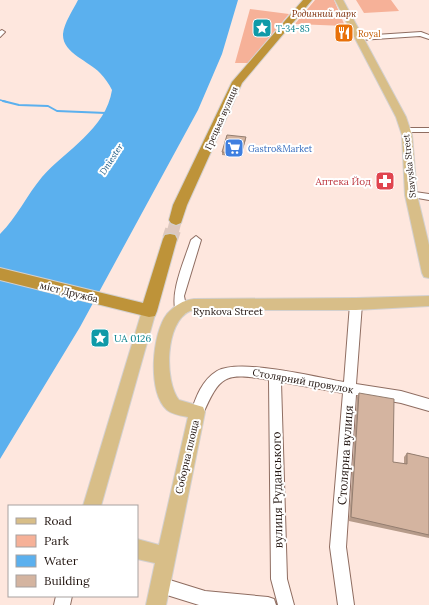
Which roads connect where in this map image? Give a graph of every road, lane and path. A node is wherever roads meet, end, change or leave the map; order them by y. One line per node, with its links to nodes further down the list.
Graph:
1 (308, 0): 10 (highway, Грецька вулиця)
2 (339, 0): 5 (main road, Stavyska Street)
3 (344, 0): 5 (main road, Stavyska Street)
4 (429, 37): 5 (street)
5 (362, 38): 6 (main road, Stavyska Street)
6 (408, 130): 7 (street); 8 (main road, Stavyska Street); 14 (main road, Stavyska Street)
7 (429, 130)
8 (416, 195): 9 (street); 13 (main road, Stavyska Street)
9 (429, 197)
10 (176, 220)
11 (170, 239): 19 (highway)
12 (196, 240): 20 (street)
13 (429, 248)
14 (429, 273)
15 (0, 274): 19 (highway, міст Дружба)
16 (429, 301): 17 (main road, Rynkova Street)
17 (356, 307): 18 (main road, Rynkova Street); 20 (main road, Rynkova Street); 22 (street, Столярна вулиця)
18 (429, 308)
19 (149, 311): 25 (main road)
20 (181, 311): 24 (main road, Соборна площа)
21 (275, 374): 22 (street, Столярний провулок); 24 (street, Столярний провулок); 29 (street, вулиця Руданського)
22 (350, 389): 23 (street, Столярний провулок); 32 (street, Столярна вулиця)
23 (429, 405)
24 (197, 412): 27 (main road, Соборна площа)
25 (92, 505)
26 (138, 549): 27 (main road)
27 (166, 556): 28 (main road, Соборна площа)
28 (160, 585): 30 (main road, Соборна площа); 31 (street)
29 (285, 603): 31 (street)
30 (156, 605)
31 (269, 605)
32 (346, 605)

